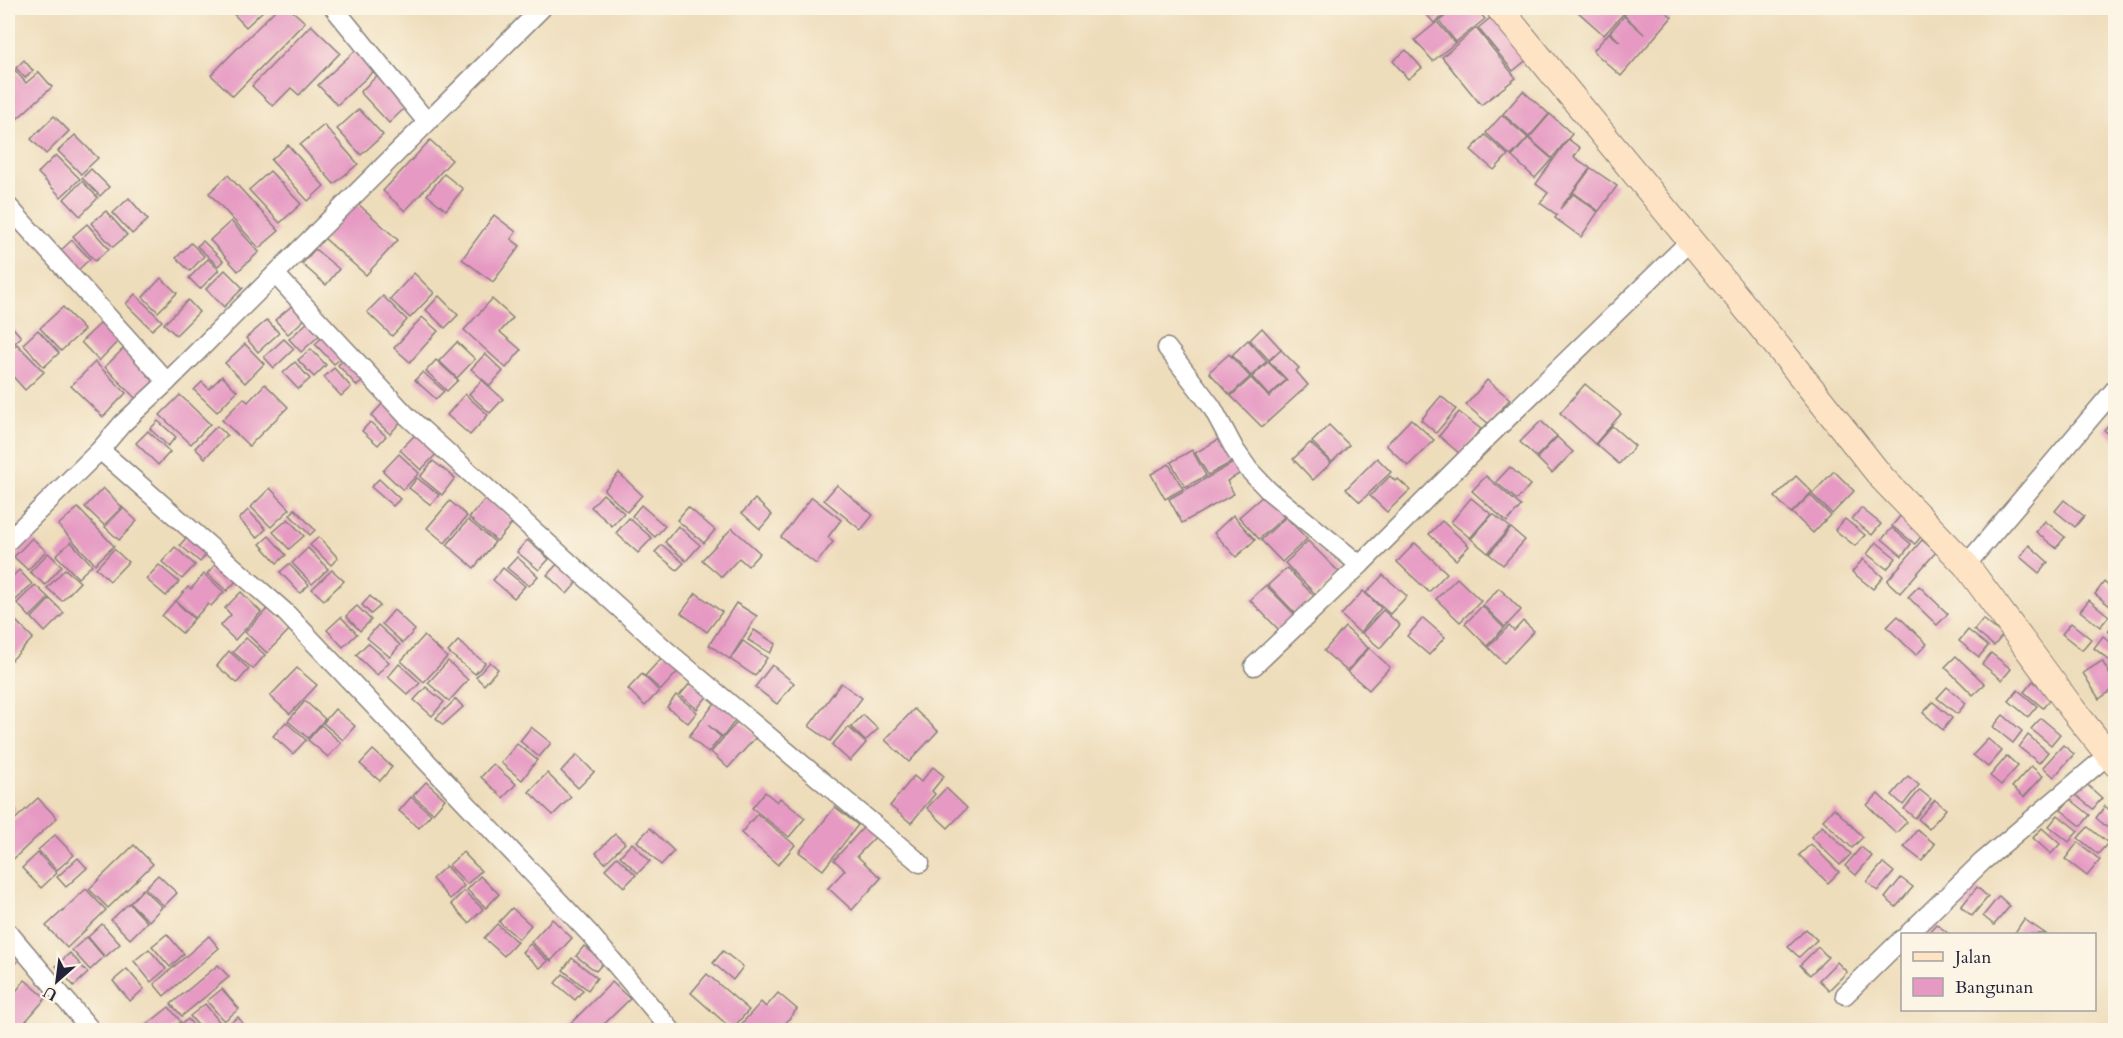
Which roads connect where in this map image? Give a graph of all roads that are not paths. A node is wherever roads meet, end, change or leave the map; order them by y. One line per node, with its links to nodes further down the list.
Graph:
1 (334, 8): 4 (street)
2 (542, 8): 4 (street)
3 (1499, 8): 6 (main road)
4 (427, 122): 7 (street)
5 (8, 206): 9 (street)
6 (1690, 241): 13 (main road); 14 (street)
7 (275, 274): 9 (street); 17 (street)
8 (1167, 348): 14 (street)
9 (167, 382): 11 (street)
10 (2115, 388): 13 (street)
11 (100, 450): 12 (street); 23 (street)
12 (8, 541)
13 (1966, 564): 16 (main road)
14 (1360, 565): 15 (street)
15 (1254, 666)
16 (2112, 759): 19 (street)
17 (920, 863)
18 (8, 932): 22 (street)
19 (1909, 933)
20 (1901, 940): 21 (street)
21 (1845, 995)
22 (91, 1030)
23 (671, 1030)

